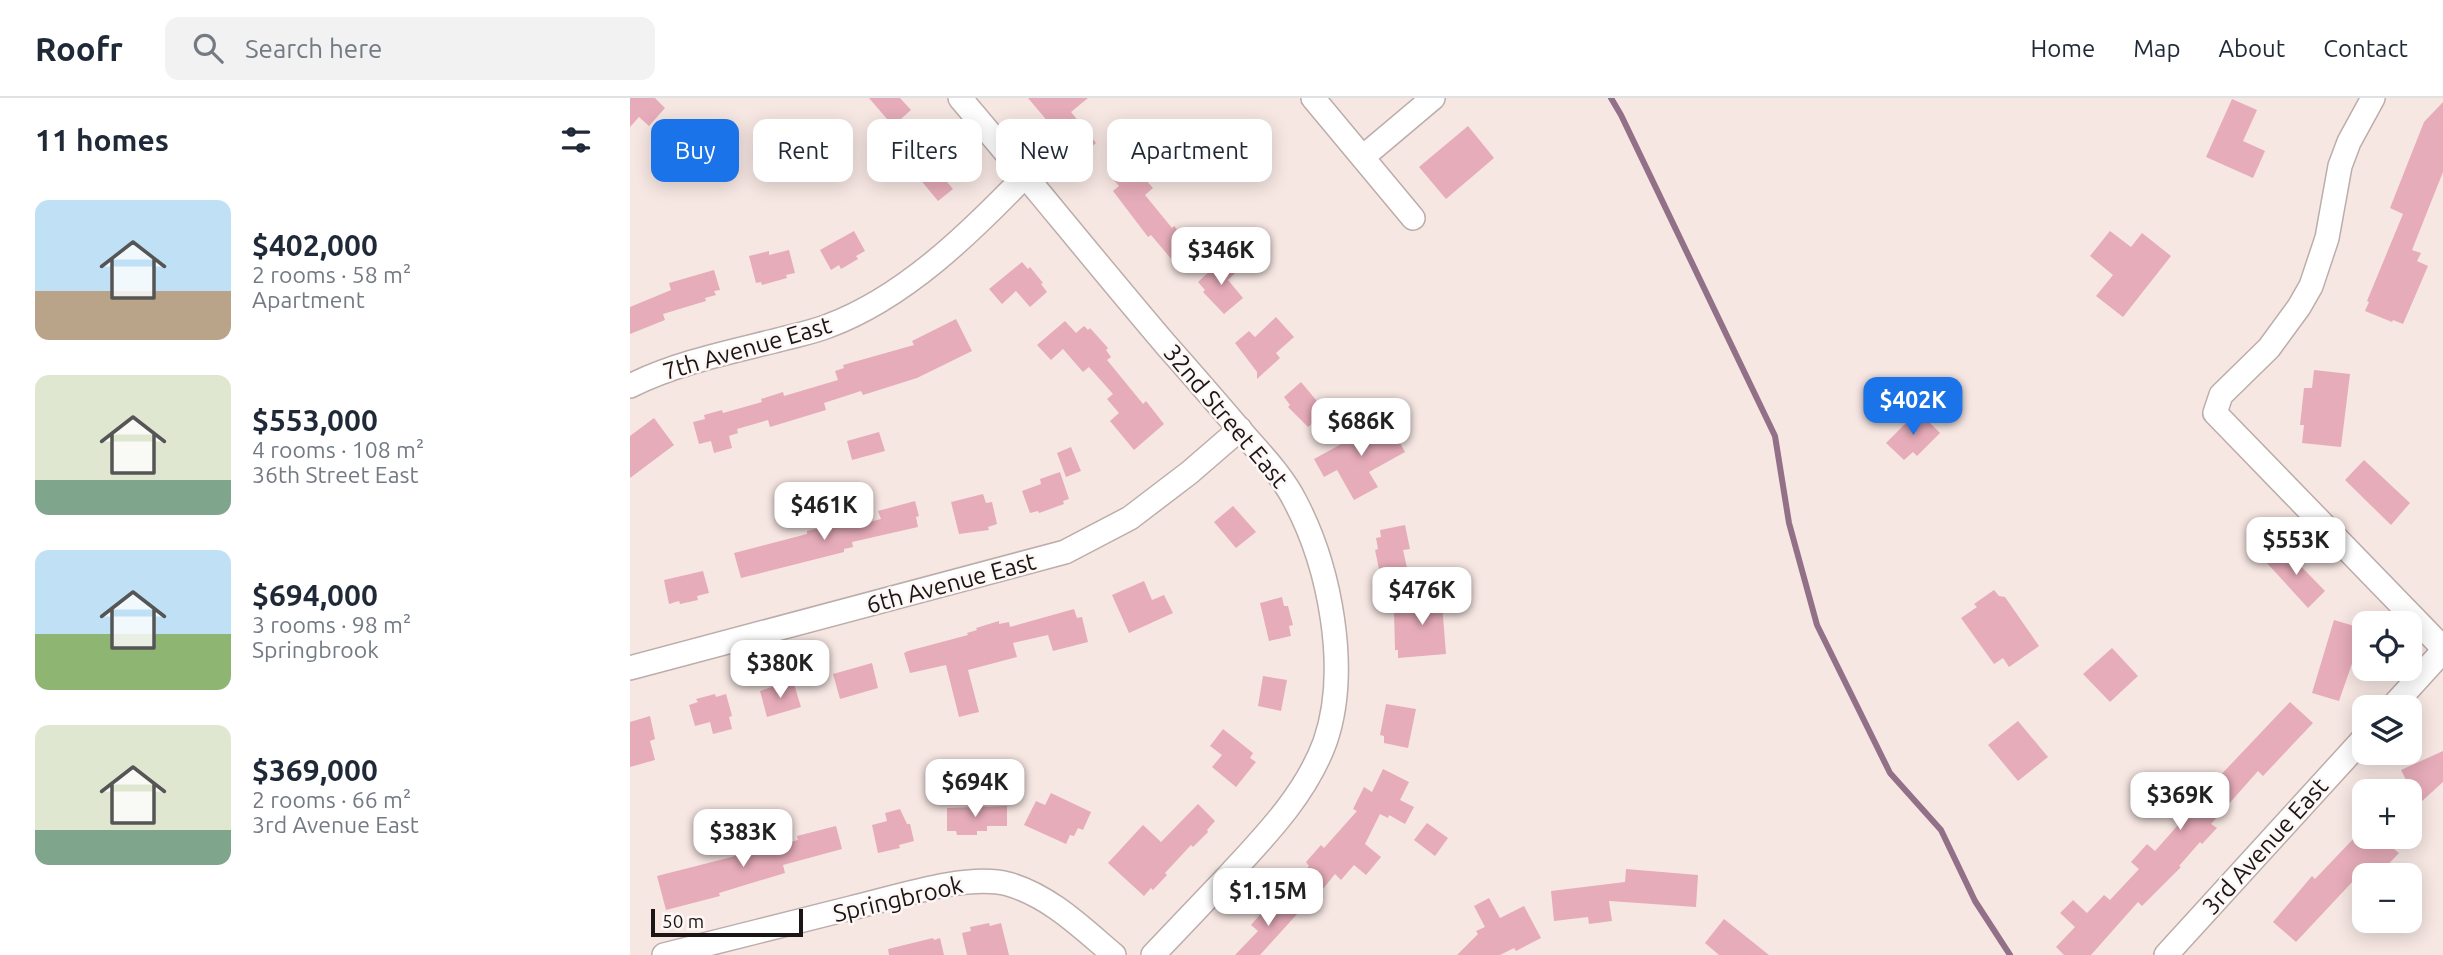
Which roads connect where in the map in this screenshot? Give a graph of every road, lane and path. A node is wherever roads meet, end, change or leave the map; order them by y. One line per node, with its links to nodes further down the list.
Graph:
1 (960, 98): 5 (street, 32nd Street East)
2 (1313, 98): 6 (street)
3 (1433, 98): 6 (street)
4 (2373, 98): 12 (street)
5 (996, 141)
6 (1363, 156): 9 (street)
7 (1019, 182): 10 (street, 7th Avenue East)
8 (1030, 182): 11 (street, 32nd Street East)
9 (1413, 218)
10 (630, 386)
11 (1240, 429): 13 (street, 6th Avenue East); 18 (street, 32nd Street East)
12 (2443, 649): 14 (street)
13 (630, 668)
14 (2403, 695)
15 (2352, 751): 19 (street, 3rd Avenue East)
16 (664, 955): 17 (street, Springbrook)
17 (1114, 955)
18 (1153, 955)
19 (2166, 955)

